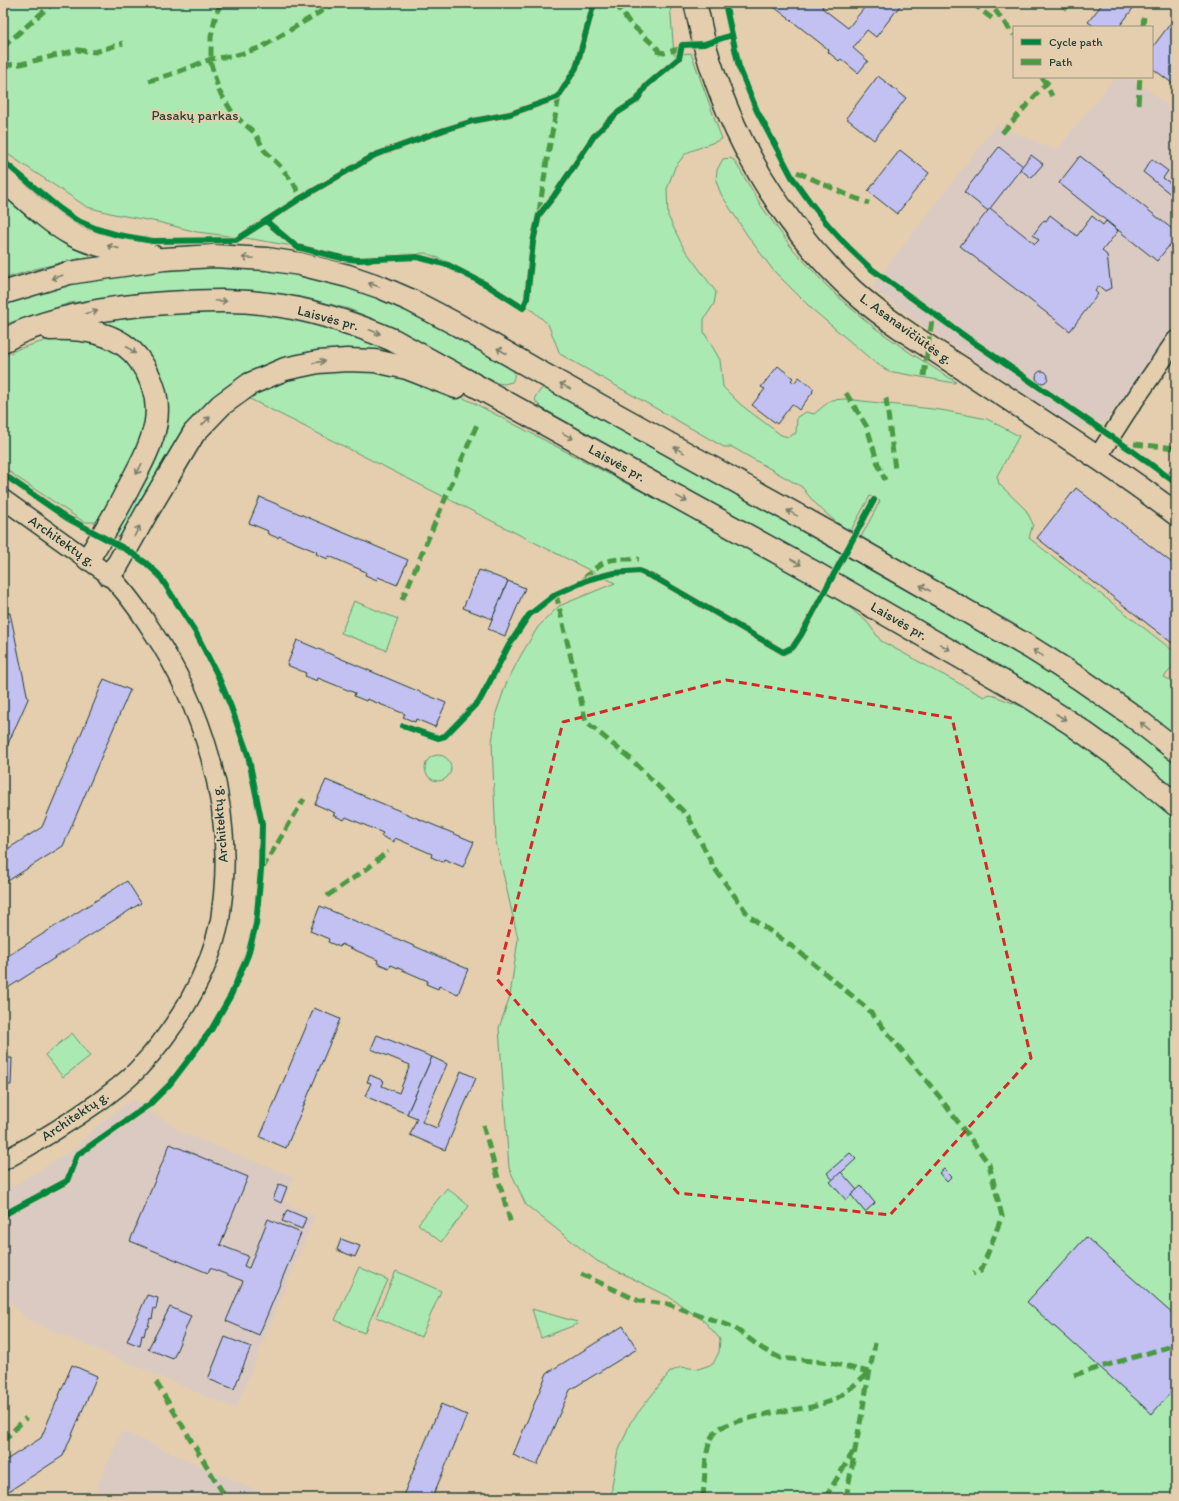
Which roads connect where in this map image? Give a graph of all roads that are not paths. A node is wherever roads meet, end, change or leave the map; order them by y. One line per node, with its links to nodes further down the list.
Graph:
1 (695, 3): 9 (main road, L. Asanavičiūtės g.)
2 (3, 180): 3 (main road, one-way to 2)
3 (164, 259): 4 (main road, one-way to 4); 14 (main road, one-way to 3)
4 (3, 293)
5 (27, 329): 7 (main road, Laisvės pr.); 8 (main road, Laisvės pr., one-way to 8); 12 (main road, one-way to 12)
6 (1176, 340): 9 (street)
7 (3, 341)
8 (534, 417): 13 (main road, one-way to 8); 15 (main road, Laisvės pr., one-way to 15)
9 (1097, 458): 11 (main road, L. Asanavičiūtės g.)
10 (3, 499): 12 (street, Architektų g.)
11 (1176, 514)
12 (88, 559): 13 (street, Architektų g.)
13 (109, 575): 16 (street, Architektų g.)
14 (1176, 750)
15 (1176, 805)
16 (3, 1162)

